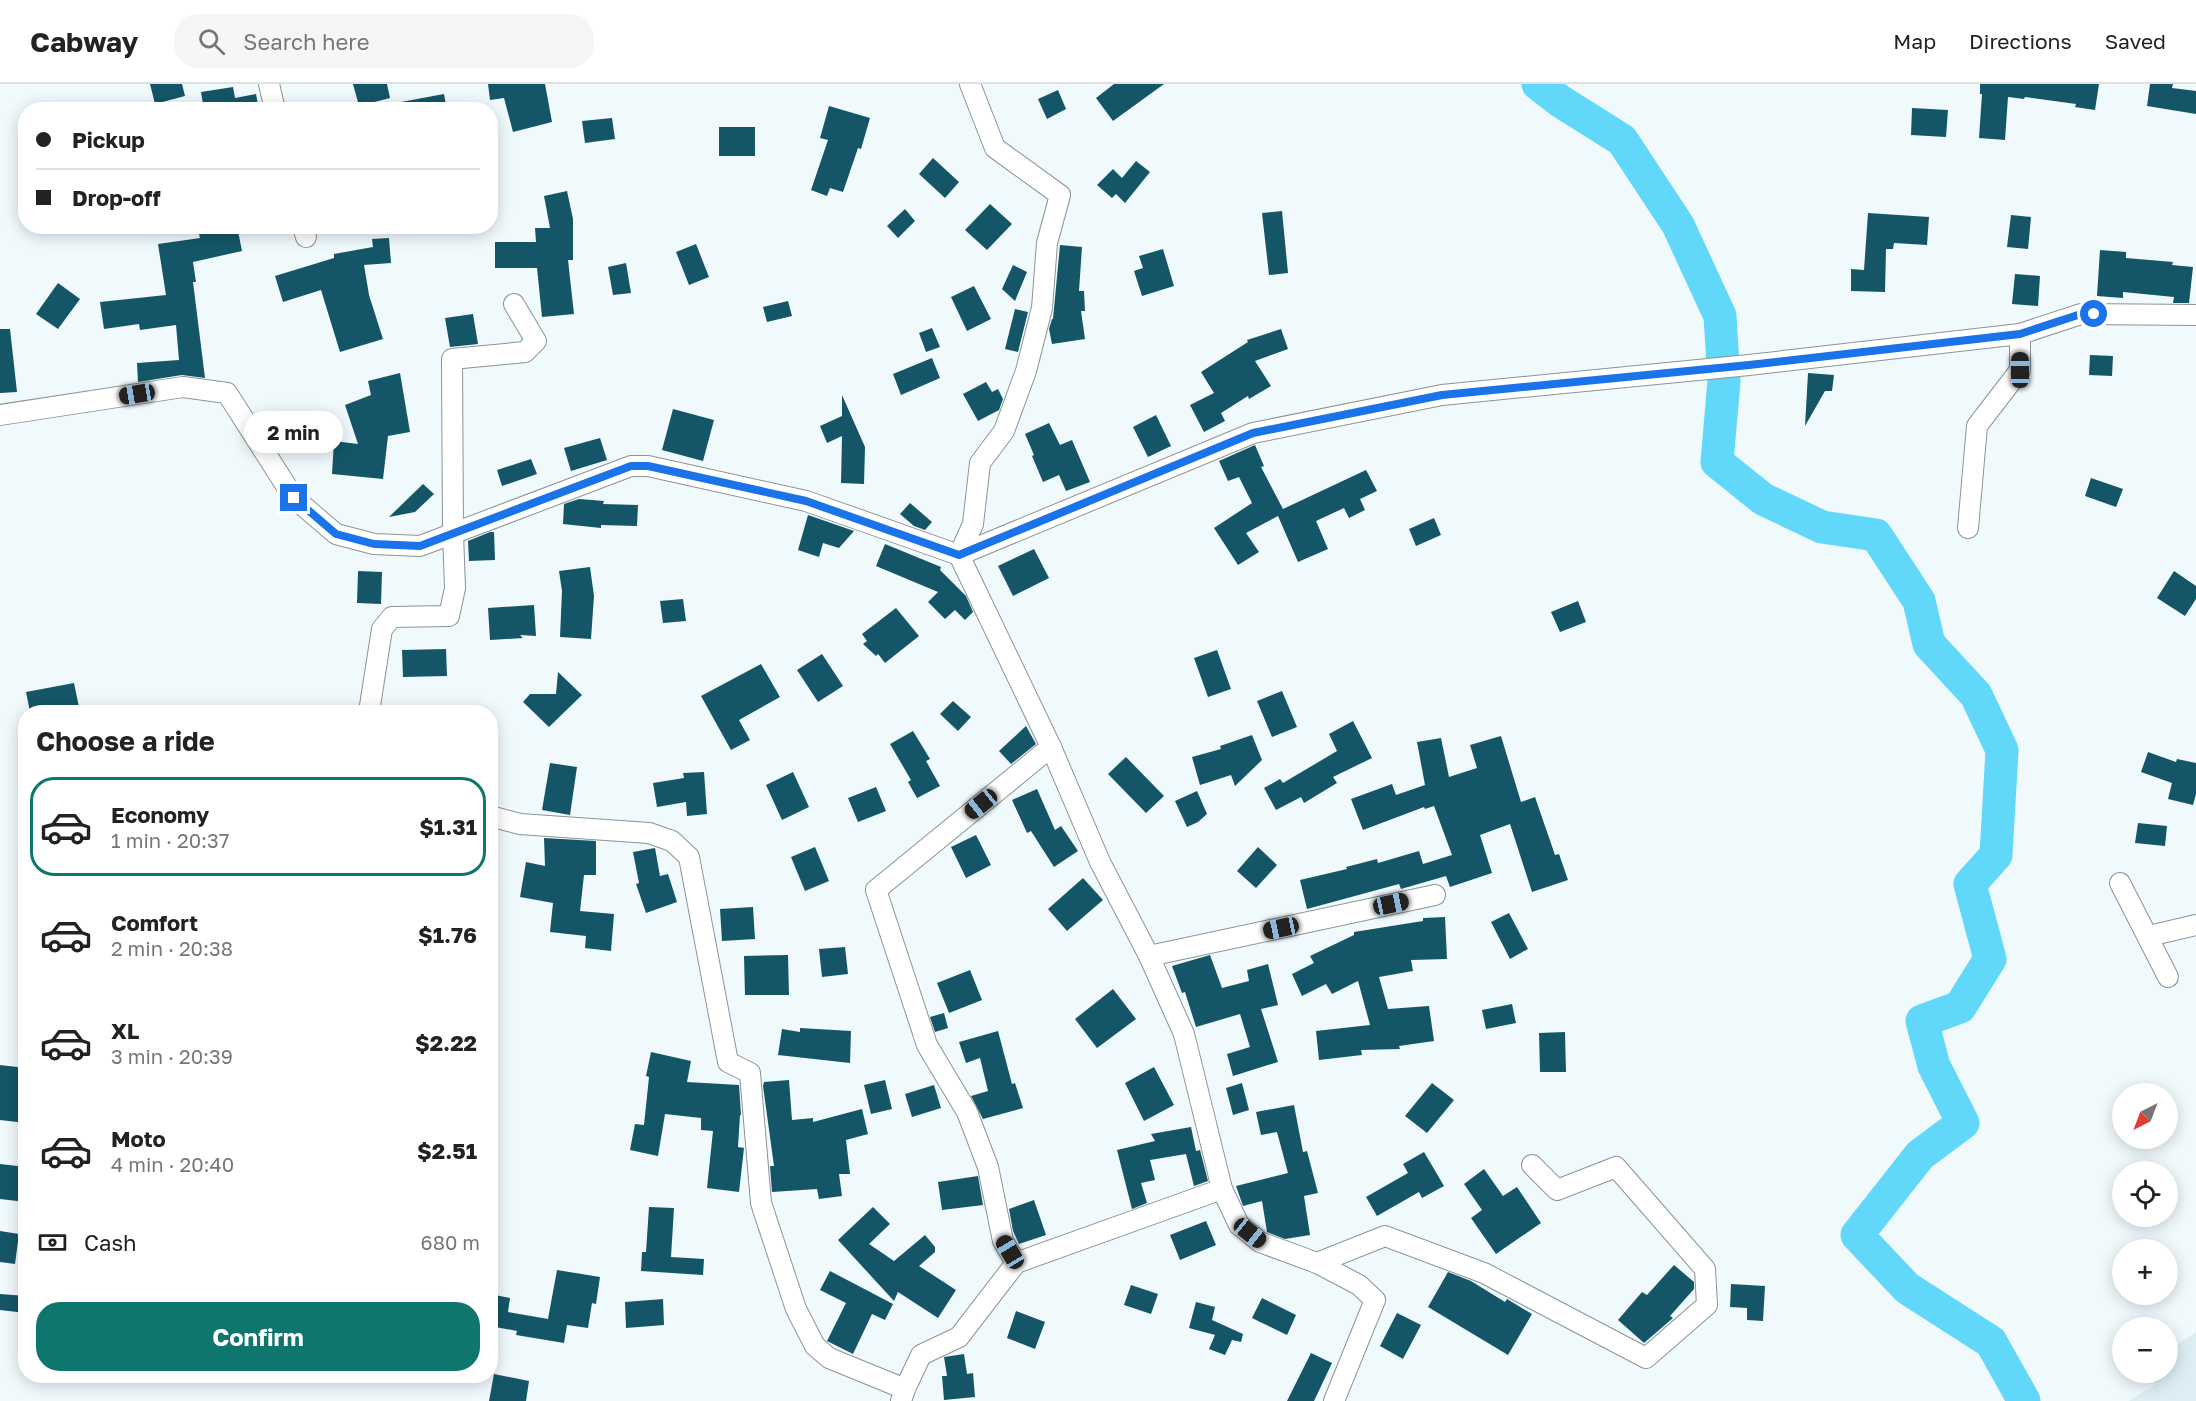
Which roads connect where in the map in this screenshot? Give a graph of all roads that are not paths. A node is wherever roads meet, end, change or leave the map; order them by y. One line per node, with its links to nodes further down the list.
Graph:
1 (269, 84): 3 (street)
2 (970, 84): 10 (street)
3 (273, 102)
4 (514, 304): 9 (street)
5 (2196, 315): 6 (street)
6 (2020, 334): 8 (street); 10 (street)
7 (0, 415): 9 (street)
8 (1968, 528)
9 (453, 533): 10 (street); 11 (street)
10 (959, 555): 12 (street)
11 (370, 705)
12 (1051, 747): 18 (street); 22 (street)
13 (498, 818): 24 (street)
14 (2120, 883): 17 (street)
15 (1434, 895): 18 (street)
16 (2196, 925): 17 (street)
17 (2149, 936): 19 (street)
18 (1149, 956): 21 (street)
19 (2168, 977)
20 (1532, 1165): 23 (street)
21 (1222, 1189): 22 (street); 23 (street)
22 (1016, 1263): 24 (street)
23 (1317, 1263): 25 (street)
24 (903, 1395)
25 (1334, 1401)

